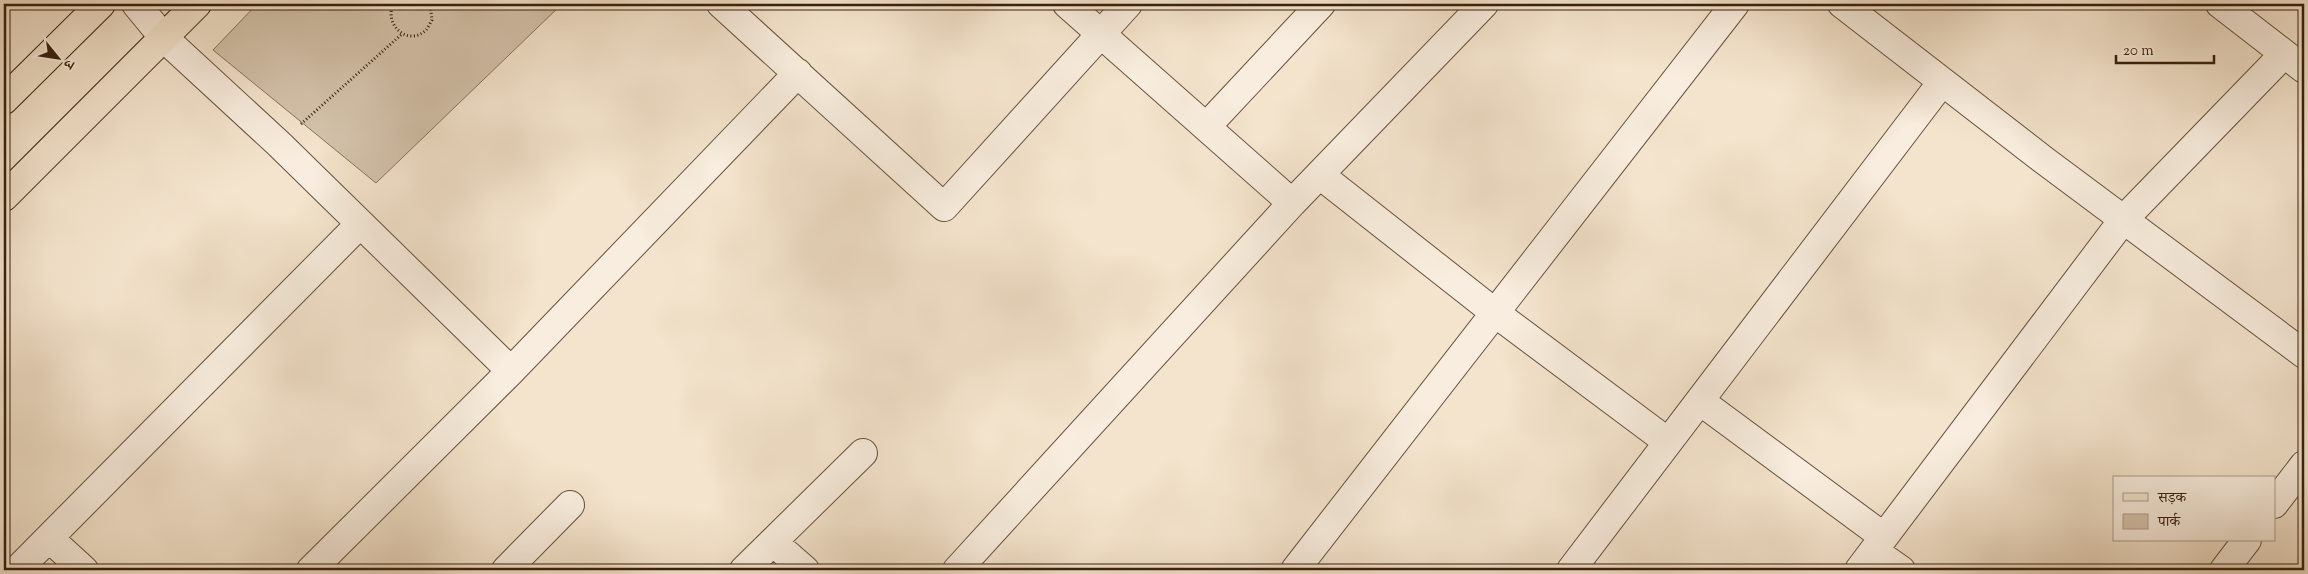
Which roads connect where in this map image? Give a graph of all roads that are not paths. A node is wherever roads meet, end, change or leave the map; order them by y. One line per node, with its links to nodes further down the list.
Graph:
1 (101, 4): 17 (main road)
2 (136, 4): 13 (street)
3 (197, 4): 13 (main road)
4 (721, 4): 15 (street)
5 (1067, 4): 12 (street)
6 (1128, 4): 12 (street)
7 (1322, 4): 18 (street)
8 (1484, 4): 19 (street)
9 (1735, 4): 24 (street)
10 (1842, 4): 16 (street)
11 (2224, 5): 14 (street)
12 (1101, 34): 15 (street); 18 (street)
13 (164, 38): 20 (main road); 23 (street)
14 (2294, 61): 22 (street)
15 (798, 72): 26 (street)
16 (1942, 82): 22 (street); 27 (street)
17 (4, 100)
18 (1206, 127): 21 (street)
19 (1320, 175): 21 (street); 24 (street)
20 (4, 197)
21 (1292, 203): 43 (street)
22 (2123, 220): 25 (street); 36 (street)
23 (360, 224): 26 (street); 33 (street)
24 (1494, 312): 28 (street); 44 (street)
25 (2304, 354)
26 (511, 371): 39 (street)
27 (1700, 401): 28 (street); 36 (street)
28 (1668, 442): 45 (street)
29 (863, 453): 34 (street)
30 (2304, 465): 31 (street)
31 (2276, 501)
32 (570, 505): 40 (street)
33 (49, 538): 37 (street); 38 (street)
34 (773, 542): 41 (street); 42 (street)
35 (2245, 542): 47 (street)
36 (1872, 553): 46 (street)
37 (16, 570)
38 (84, 570)
39 (311, 570)
40 (506, 570)
41 (744, 570)
42 (805, 570)
43 (957, 570)
44 (1296, 570)
45 (1571, 570)
46 (1900, 570)
47 (2224, 570)

